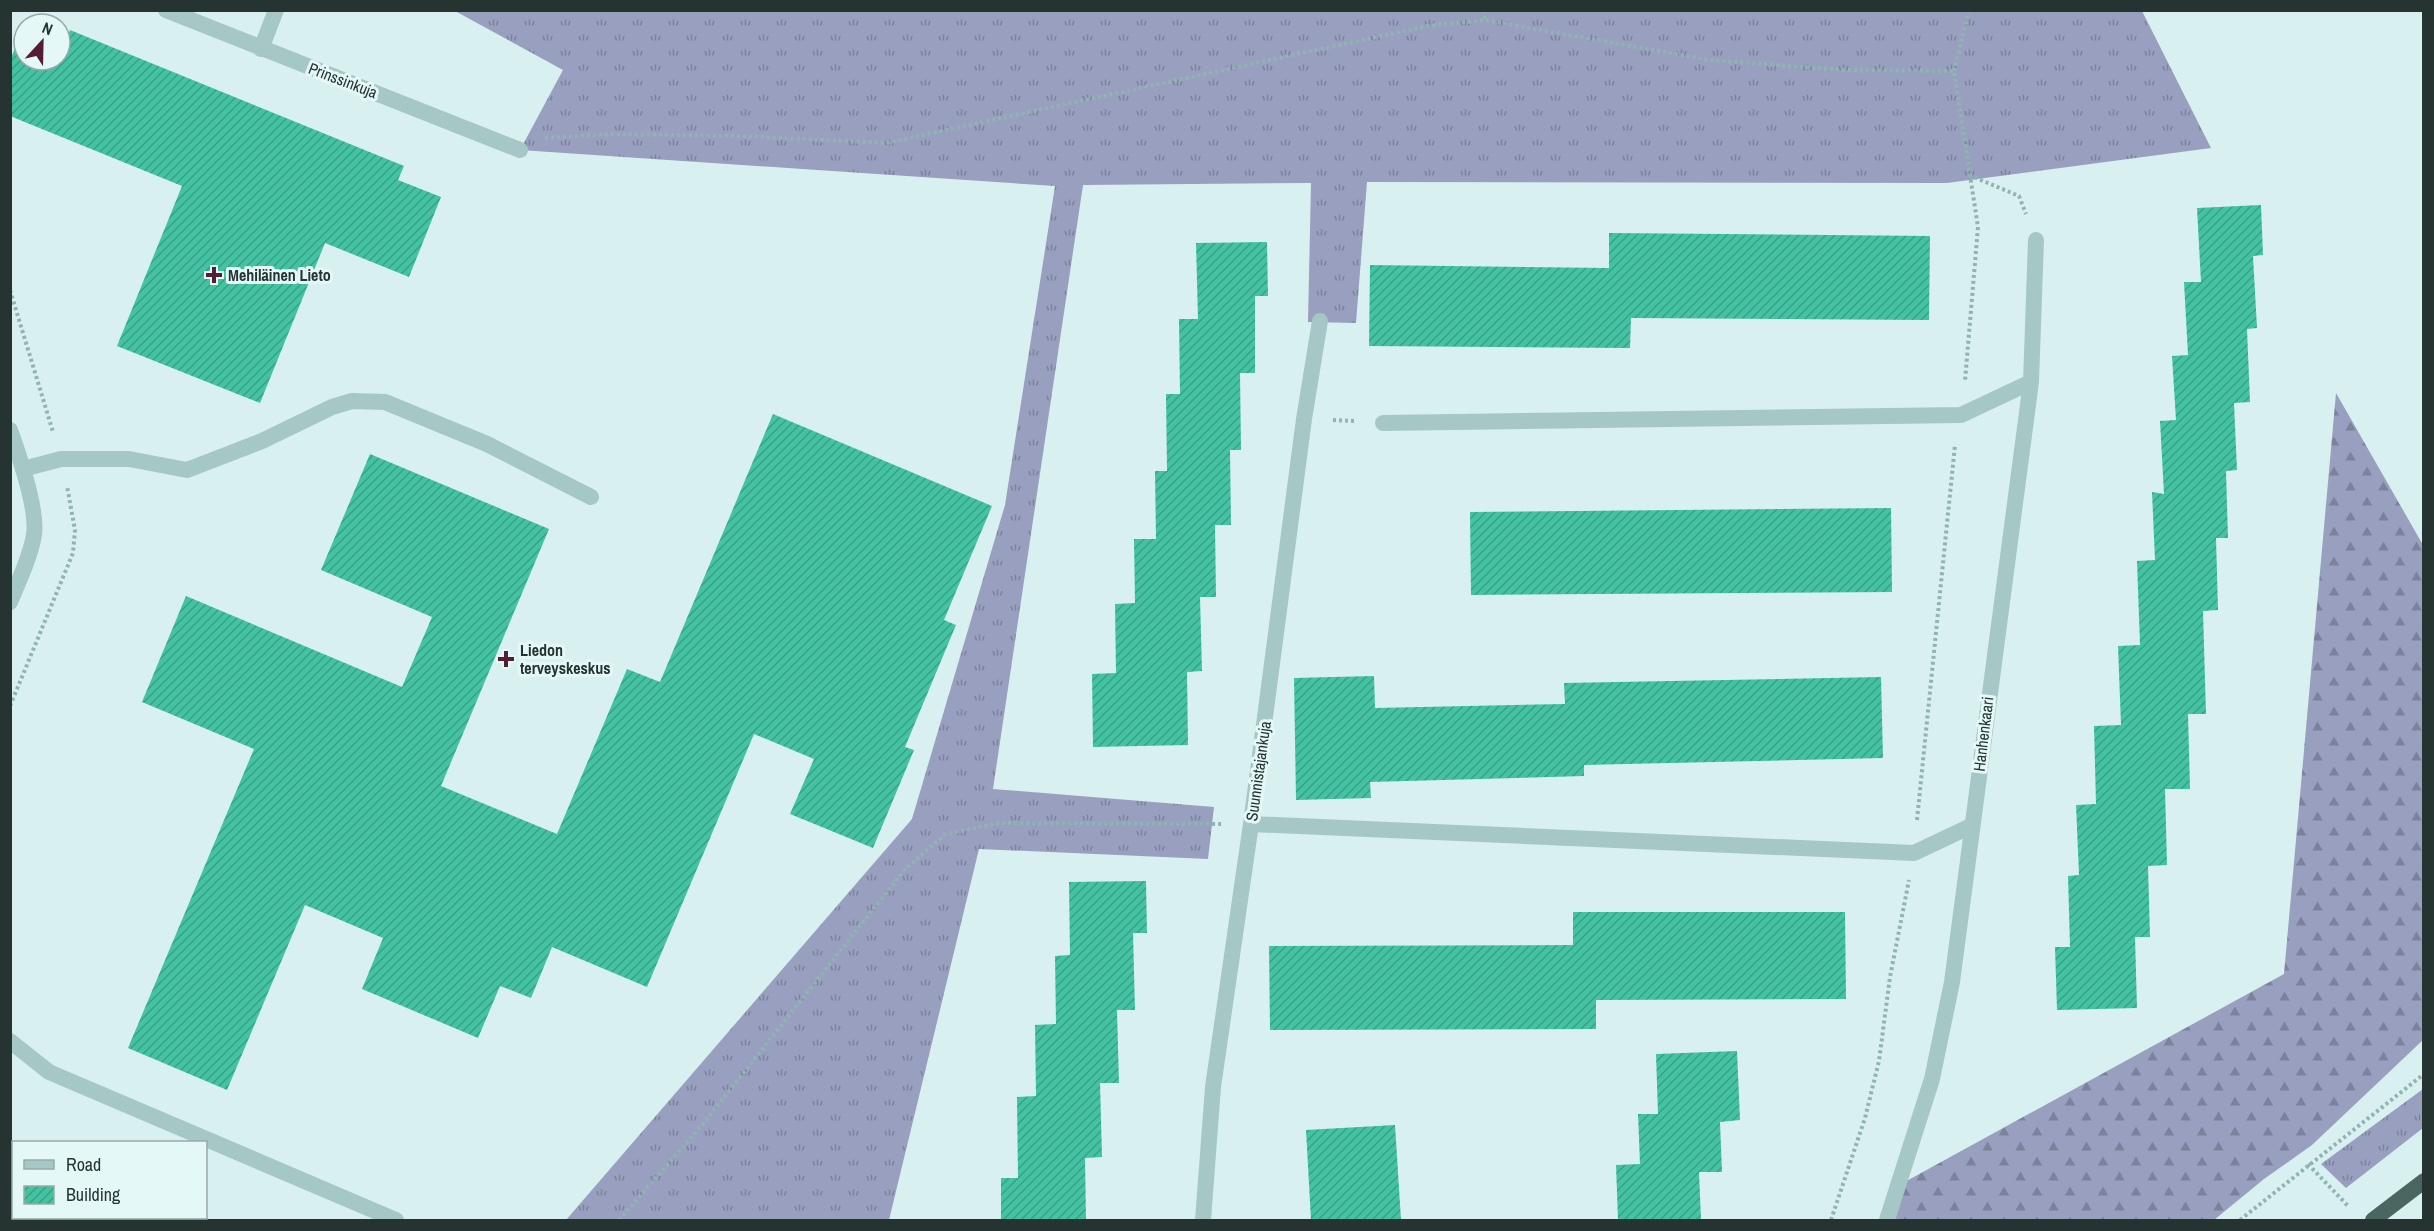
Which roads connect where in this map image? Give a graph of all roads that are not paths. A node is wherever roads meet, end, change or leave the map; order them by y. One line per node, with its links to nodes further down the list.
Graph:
1 (166, 10): 3 (street, Prinssinkuja)
2 (276, 10): 3 (street)
3 (261, 49): 4 (street, Prinssinkuja)
4 (520, 150)
5 (2036, 240): 7 (street, Hanhenkaari)
6 (1320, 321): 13 (street, Suunnistajankuja)
7 (2031, 382): 8 (street); 14 (street, Hanhenkaari)
8 (1383, 423)
9 (10, 429): 10 (street)
10 (23, 469): 11 (street); 12 (street)
11 (591, 497)
12 (10, 602)
13 (1251, 824): 14 (street); 18 (street, Suunnistajankuja)
14 (1971, 826): 19 (street, Hanhenkaari)
15 (10, 1041): 17 (street)
16 (2424, 1181): 20 (highway)
17 (396, 1221)
18 (1203, 1221)
19 (1887, 1221)
20 (2373, 1221)

